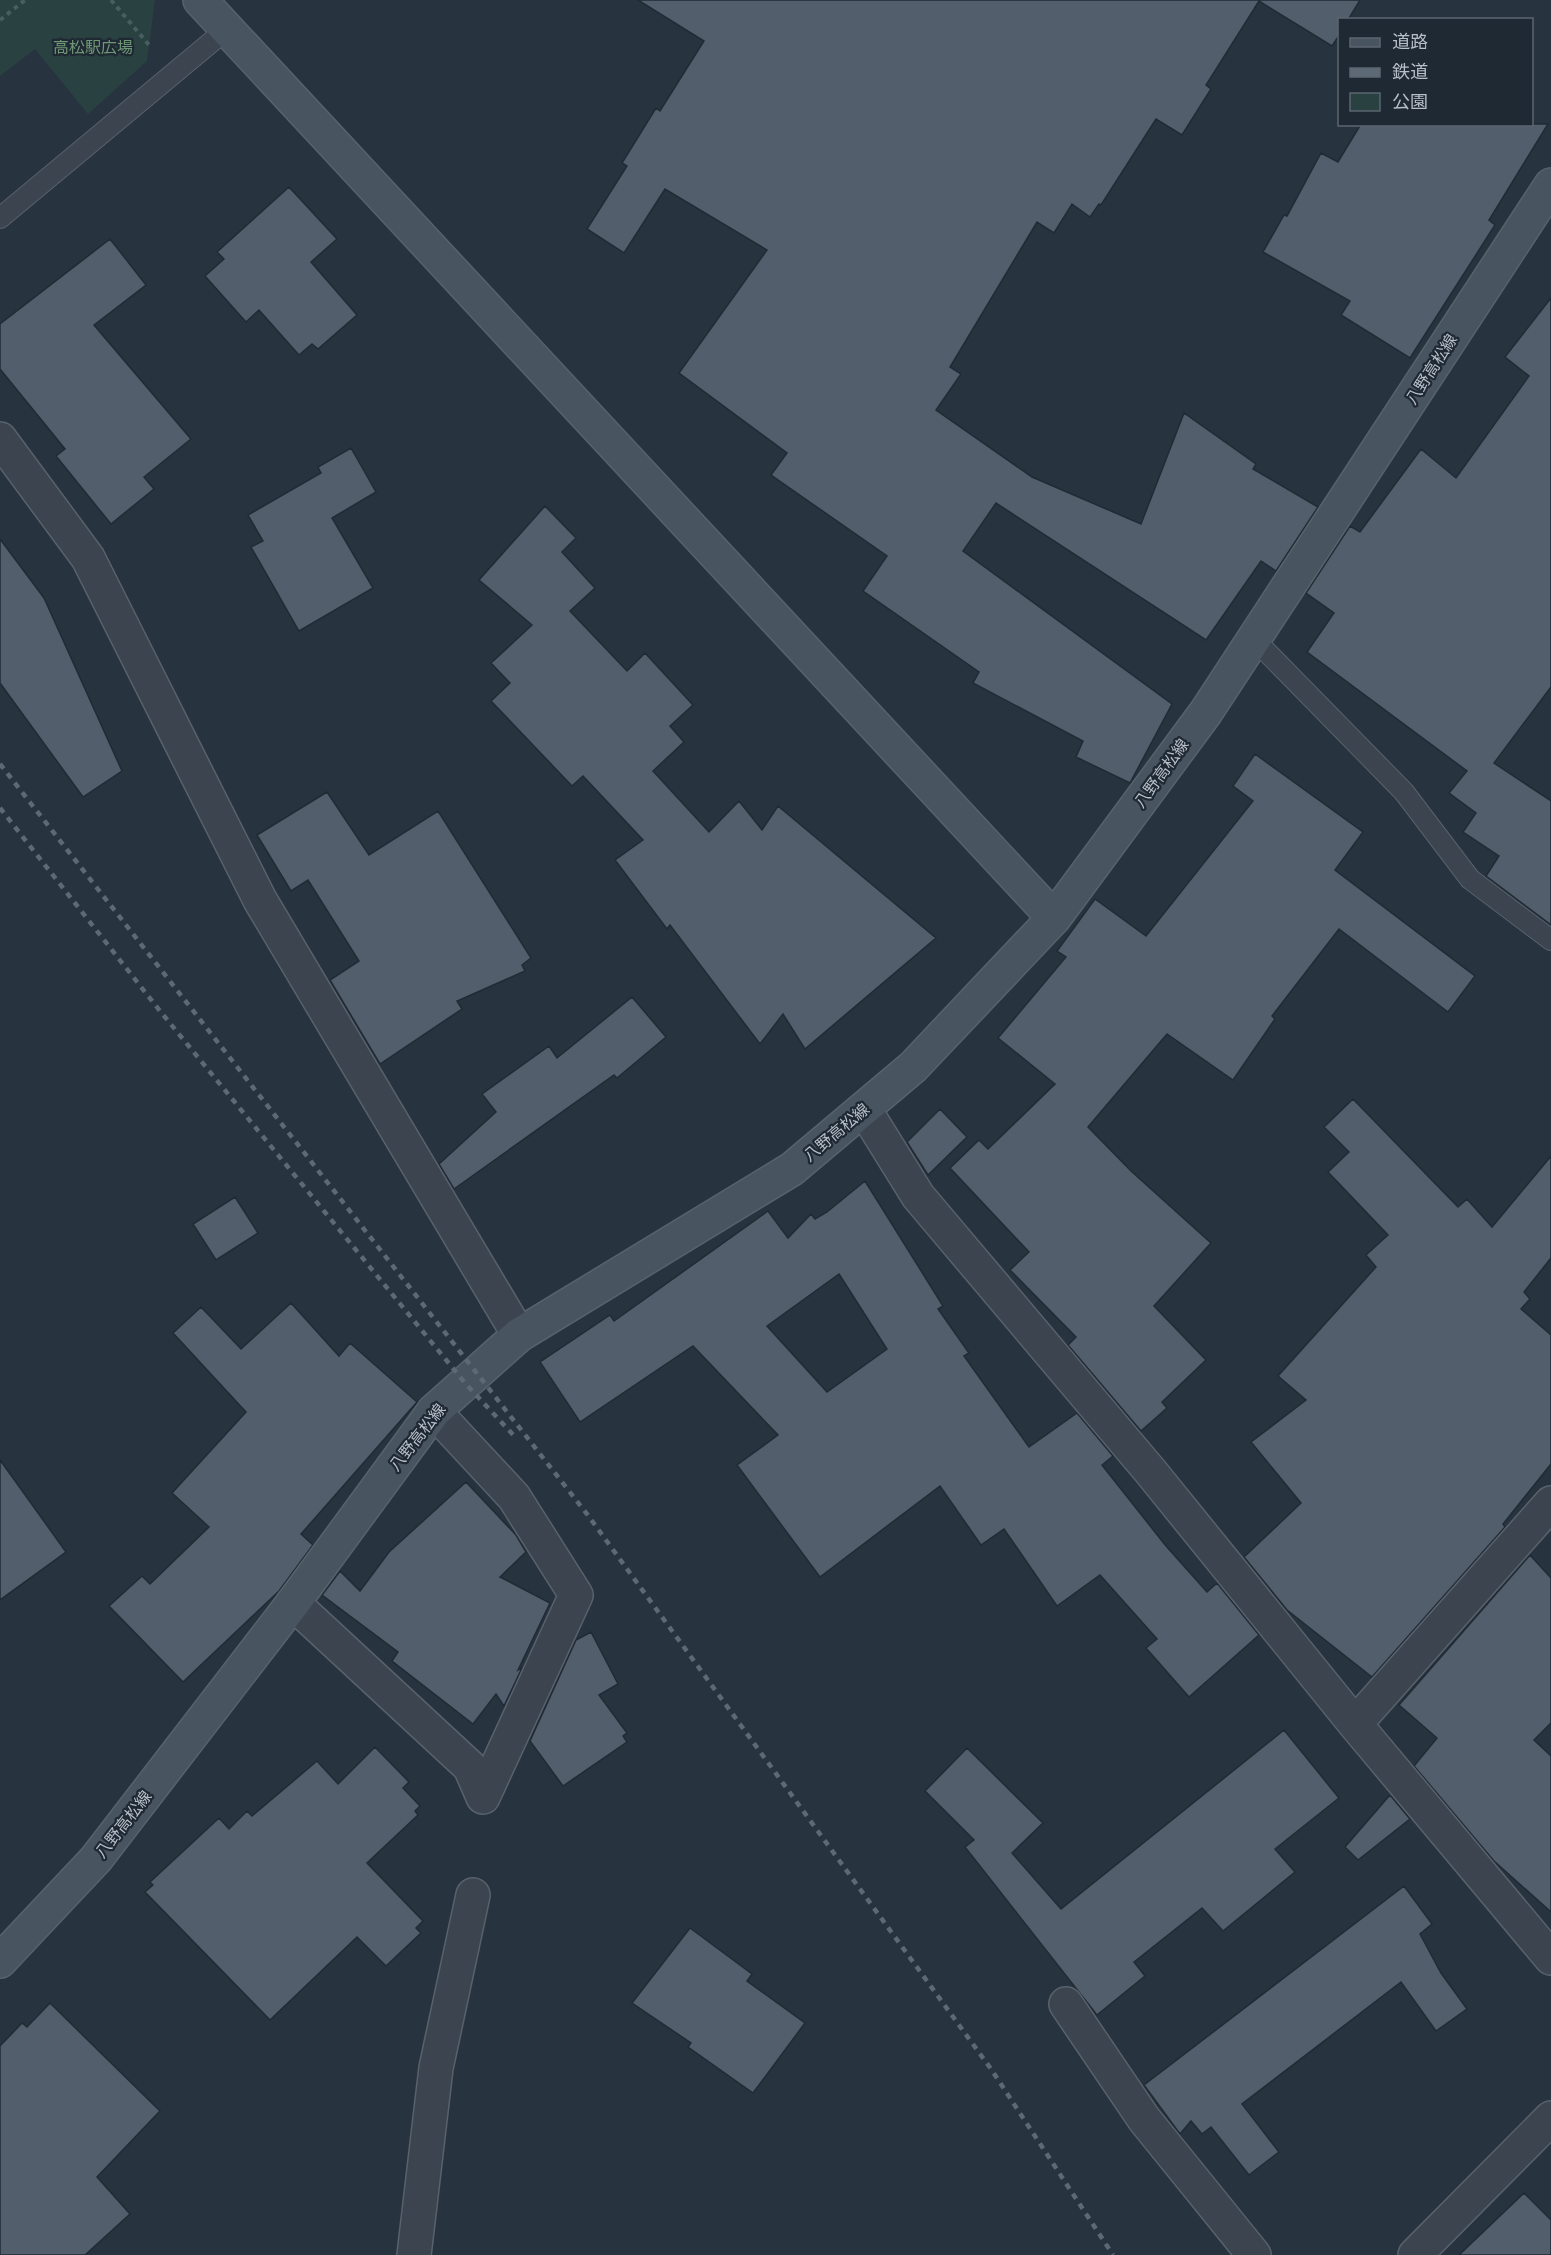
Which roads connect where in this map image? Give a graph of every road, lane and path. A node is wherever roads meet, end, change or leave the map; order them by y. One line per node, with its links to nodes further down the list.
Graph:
1 (25, 0): 4 (path)
2 (111, 0): 6 (path)
3 (200, 0): 5 (main road)
4 (0, 21)
5 (227, 29): 8 (lane); 11 (main road)
6 (149, 45)
7 (1551, 185): 10 (main road, 八野高松線)
8 (0, 218)
9 (0, 439): 14 (street)
10 (1254, 639): 11 (main road, 八野高松線); 12 (lane)
11 (1054, 918): 13 (main road, 八野高松線)
12 (1551, 940)
13 (864, 1109): 14 (main road, 八野高松線); 18 (street)
14 (519, 1335): 15 (main road, 八野高松線)
15 (434, 1412): 17 (main road, 八野高松線); 17 (street)
16 (1551, 1503): 18 (street)
17 (293, 1603): 21 (main road, 八野高松線)
18 (1355, 1724): 20 (street)
19 (473, 1895): 24 (street)
20 (1551, 1958)
21 (0, 1961)
22 (1066, 2004): 25 (street)
23 (1551, 2118): 26 (street)
24 (414, 2255)
25 (1254, 2255)
26 (1415, 2255)

